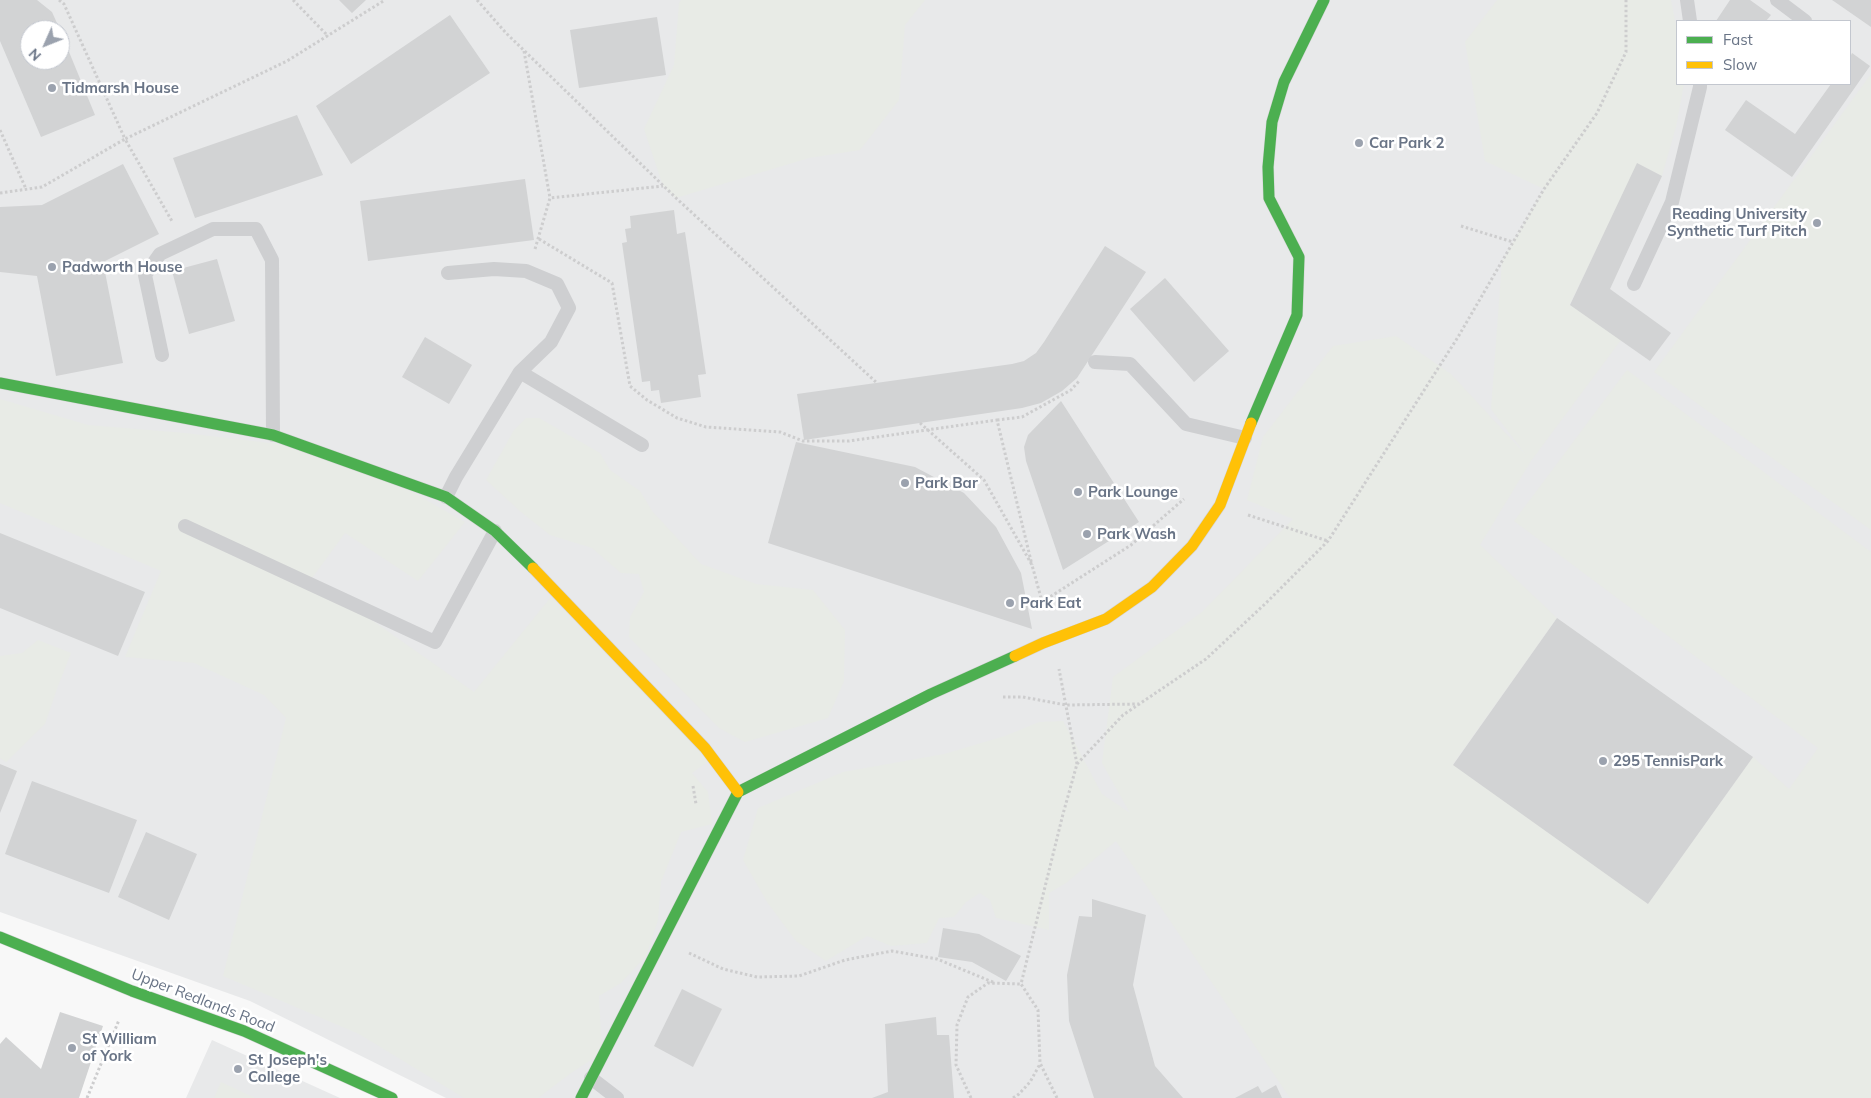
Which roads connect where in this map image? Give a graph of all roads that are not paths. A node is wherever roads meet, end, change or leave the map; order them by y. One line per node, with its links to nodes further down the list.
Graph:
1 (1324, 0): 14 (street)
2 (1687, 0): 4 (lane)
3 (1777, 0): 5 (lane)
4 (1690, 20)
5 (1804, 20)
6 (1700, 85): 8 (lane)
7 (448, 273): 11 (lane)
8 (1634, 284)
9 (162, 355): 13 (lane)
10 (1095, 362): 14 (lane)
11 (520, 372): 15 (lane); 16 (lane)
12 (0, 383): 13 (street)
13 (273, 435): 16 (street)
14 (1245, 438): 19 (street)
15 (642, 445)
16 (446, 497): 18 (street)
17 (185, 526): 18 (lane)
18 (495, 530): 19 (street)
19 (738, 792): 21 (street)
20 (0, 937): 22 (street, Upper Redlands Road)
21 (591, 1078): 23 (street); 24 (lane)
22 (392, 1098)
23 (581, 1098)
24 (617, 1098)

